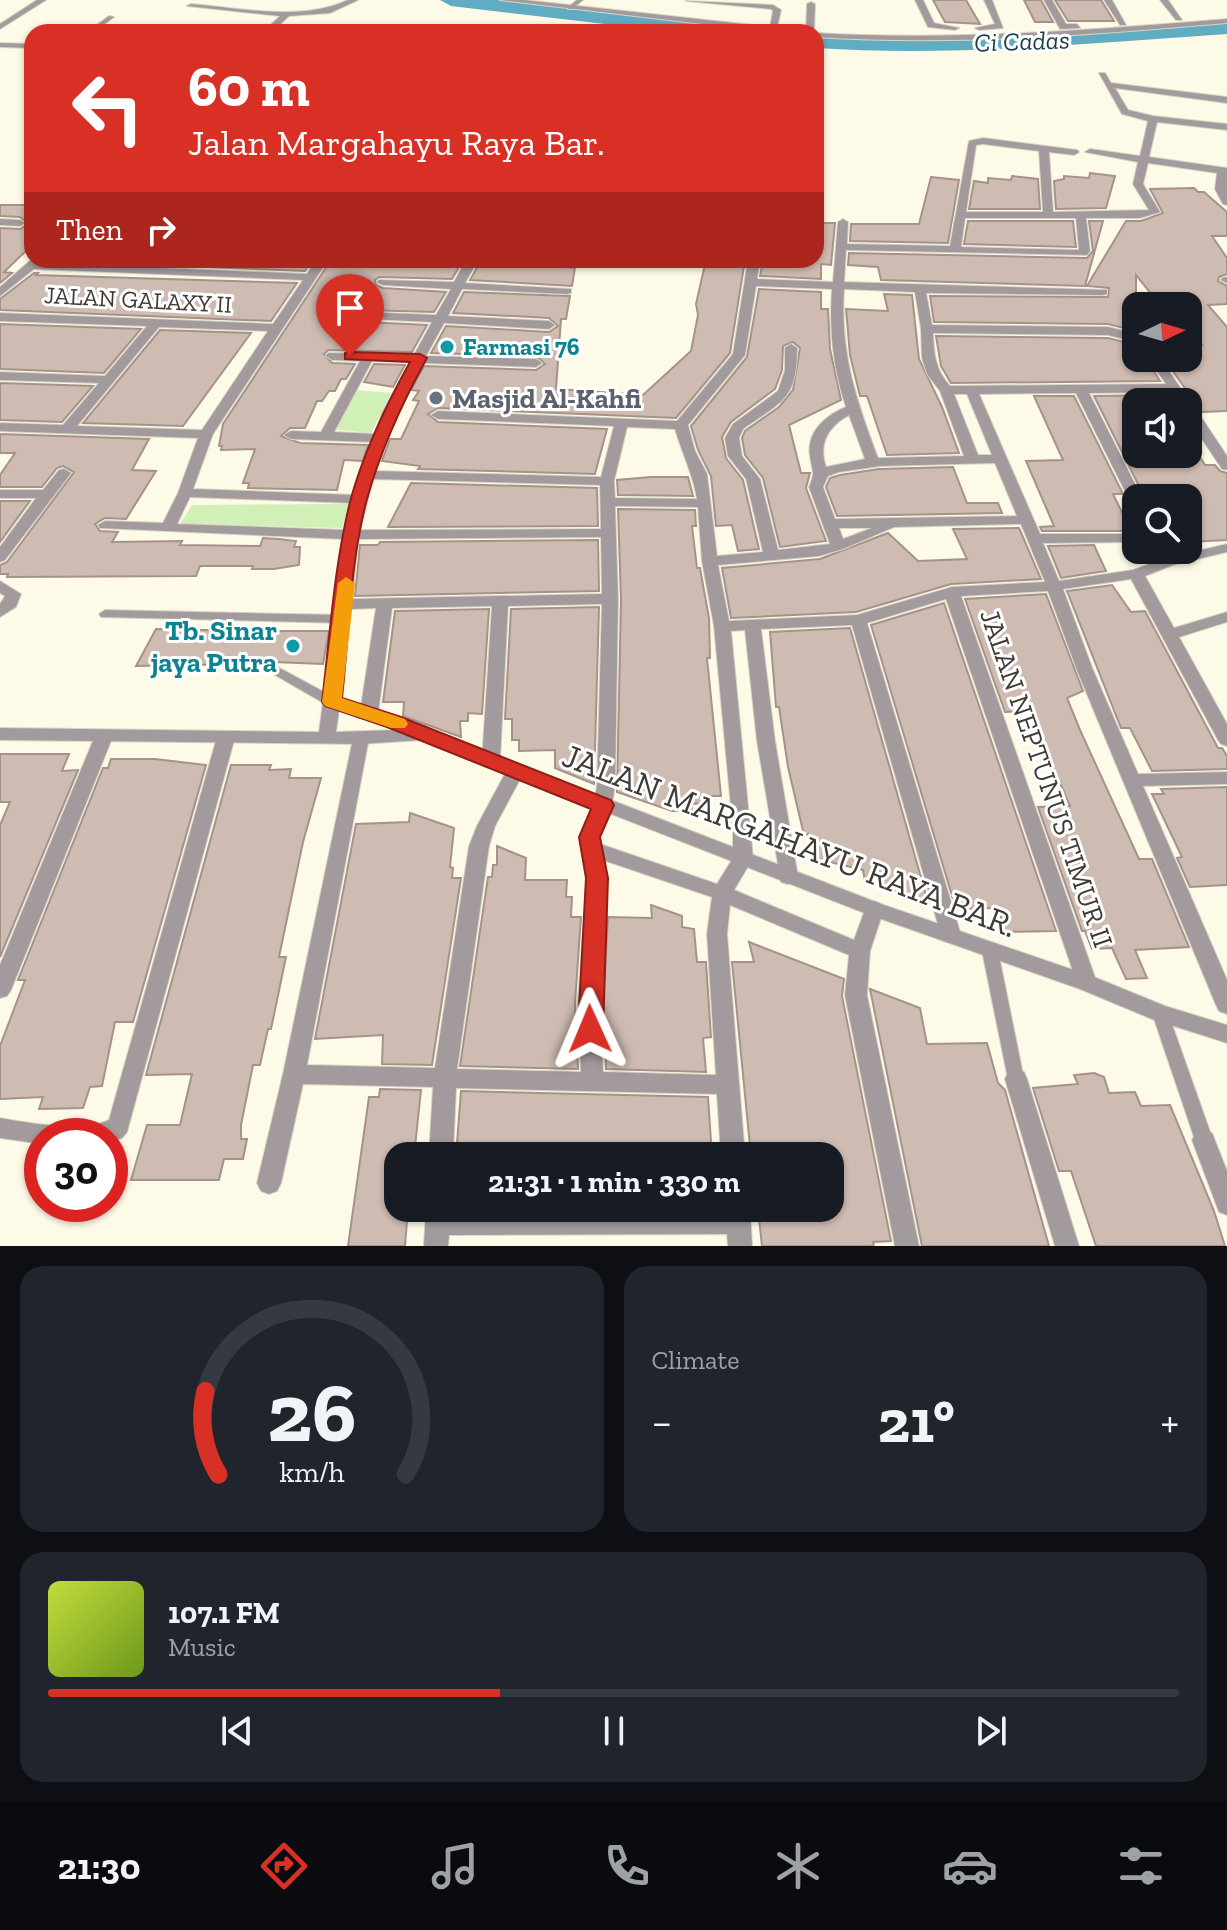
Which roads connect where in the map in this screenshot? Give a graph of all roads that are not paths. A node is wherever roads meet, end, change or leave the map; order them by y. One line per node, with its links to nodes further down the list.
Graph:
1 (42, 0): 21 (street)
2 (354, 0): 16 (street)
3 (504, 0): 15 (street)
4 (580, 0): 15 (lane)
5 (919, 0): 6 (street)
6 (988, 0)
7 (1048, 0): 27 (street)
8 (1108, 0): 20 (street)
9 (1182, 0): 12 (street)
10 (236, 1): 16 (street)
11 (690, 1): 25 (street)
12 (1164, 1): 20 (street)
13 (811, 4): 26 (street)
14 (191, 6): 17 (street)
15 (570, 8): 24 (street)
16 (300, 11): 17 (street)
17 (287, 14): 23 (street)
18 (111, 17): 22 (lane)
19 (1227, 21): 27 (street)
20 (1123, 23): 27 (street)
21 (3, 24)
22 (101, 24)
23 (276, 24)
24 (718, 24)
25 (774, 24)
26 (810, 24)
27 (1064, 30): 28 (street)
28 (824, 36)
29 (0, 45): 30 (street)
30 (24, 46)
31 (1102, 75): 32 (street)
32 (1108, 85): 33 (street); 34 (street)
33 (1227, 100)
34 (1153, 119): 35 (street); 39 (street)
35 (1227, 127)
36 (1044, 148): 37 (street); 42 (street); 43 (street)
37 (1074, 152)
38 (1090, 152): 39 (street)
39 (1143, 158): 40 (street); 44 (street)
40 (1225, 170): 41 (street)
41 (1227, 202)
42 (961, 215): 43 (street); 49 (street)
43 (1048, 216): 44 (street)
44 (1081, 216): 49 (street)
45 (0, 222): 47 (street)
46 (843, 222): 48 (street)
47 (24, 223)
48 (842, 247): 49 (street); 58 (street)
49 (955, 250)
50 (29, 268): 63 (street)
51 (132, 268): 55 (street)
52 (315, 268): 55 (street)
53 (468, 268): 59 (street)
54 (753, 268): 57 (street)
55 (308, 277): 69 (street)
56 (383, 282): 59 (street)
57 (751, 282): 58 (street); 89 (street)
58 (838, 285): 60 (street); 85 (street)
59 (458, 286): 61 (street); 66 (street)
60 (920, 289): 62 (street); 70 (street)
61 (567, 291)
62 (1103, 292)
63 (0, 293)
64 (367, 315): 66 (street)
65 (0, 317): 67 (street, JALAN GALAXY II)
66 (438, 320): 68 (street); 75 (street)
67 (157, 322): 69 (street, JALAN GALAXY II); 79 (street)
68 (549, 325)
69 (275, 328): 93 (street)
70 (927, 329): 71 (street); 83 (street)
71 (1122, 334)
72 (791, 348): 124 (street)
73 (332, 356): 74 (street)
74 (368, 357): 75 (street); 95 (street)
75 (420, 358): 76 (street); 96 (street)
76 (536, 363)
77 (1163, 372): 81 (street)
78 (0, 376): 79 (street)
79 (108, 380): 91 (street)
80 (1080, 387): 81 (street); 82 (street); 105 (street)
81 (1174, 388)
82 (971, 389): 83 (street); 97 (street)
83 (946, 390): 98 (street)
84 (480, 398): 87 (street)
85 (854, 408): 99 (street); 102 (street)
86 (438, 415): 87 (street)
87 (474, 417): 88 (street)
88 (621, 423): 89 (street); 104 (street)
89 (681, 425): 111 (street)
90 (0, 427): 91 (street)
91 (68, 428): 93 (street)
92 (1202, 429): 100 (street)
93 (206, 434): 106 (street)
94 (291, 435): 95 (street)
95 (325, 436): 96 (street)
96 (380, 438): 103 (street)
97 (1001, 459): 98 (street); 112 (street)
98 (973, 460): 99 (street)
99 (873, 464): 102 (street)
100 (1227, 466)
101 (64, 473): 108 (street)
102 (822, 473): 113 (street)
103 (367, 475): 104 (street); 109 (street)
104 (607, 481): 110 (street)
105 (1128, 484)
106 (185, 493): 109 (street); 116 (street)
107 (0, 494): 108 (street)
108 (47, 494): 125 (street)
109 (359, 499): 118 (street)
110 (606, 502): 111 (street); 117 (street)
111 (705, 503): 126 (street)
112 (1025, 520): 114 (street); 119 (street)
113 (830, 524): 114 (street); 121 (street)
114 (896, 524): 121 (street)
115 (105, 525): 116 (street)
116 (168, 527): 118 (street)
117 (606, 533): 118 (street); 132 (street)
118 (351, 535): 136 (street)
119 (1034, 539): 120 (street); 130 (street)
120 (1122, 539)
121 (838, 546): 124 (street)
122 (1227, 548): 123 (street)
123 (1202, 551)
124 (772, 556): 126 (street)
125 (0, 557)
126 (710, 561): 141 (street)
127 (1152, 564): 128 (street)
128 (1136, 574): 130 (street); 142 (street)
129 (0, 586): 135 (street)
130 (1054, 586): 131 (street); 156 (street)
131 (952, 592): 139 (street); 166 (street, JALAN NEPTUNUS TIMUR II)
132 (610, 599): 133 (street); 157 (street)
133 (500, 601): 134 (street); 153 (street)
134 (385, 603): 136 (street); 145 (street)
135 (0, 612)
136 (343, 612): 137 (lane); 144 (street)
137 (105, 614)
138 (1227, 617): 142 (street)
139 (858, 620): 140 (street); 163 (street)
140 (752, 625): 141 (street); 160 (street)
141 (722, 626): 159 (street)
142 (1169, 635): 150 (street)
143 (272, 668): 144 (lane)
144 (332, 702): 145 (street, JALAN MARGAHAYU RAYA BAR.); 148 (street)
145 (369, 713): 147 (street, JALAN MARGAHAYU RAYA BAR.)
146 (0, 734): 152 (street)
147 (421, 735): 149 (street); 153 (street, JALAN MARGAHAYU RAYA BAR.)
148 (327, 737): 149 (street); 151 (street)
149 (360, 738): 171 (street)
150 (1227, 740)
151 (223, 745): 152 (street); 176 (street)
152 (99, 750): 167 (street)
153 (491, 760): 154 (street, JALAN MARGAHAYU RAYA BAR.)
154 (516, 770): 157 (street, JALAN MARGAHAYU RAYA BAR.); 172 (street)
155 (1227, 778): 156 (street)
156 (1133, 780): 168 (street)
157 (603, 805): 158 (street); 159 (street, JALAN MARGAHAYU RAYA BAR.)
158 (590, 848): 161 (street); 174 (street)
159 (743, 858): 160 (street, JALAN MARGAHAYU RAYA BAR.); 161 (street)
160 (788, 877): 162 (street, JALAN MARGAHAYU RAYA BAR.)
161 (720, 902): 165 (street); 175 (street)
162 (874, 909): 163 (street, JALAN MARGAHAYU RAYA BAR.); 165 (street)
163 (951, 935): 164 (street, JALAN MARGAHAYU RAYA BAR.)
164 (990, 951): 166 (street, JALAN MARGAHAYU RAYA BAR.); 173 (lane)
165 (859, 959): 184 (street)
166 (1087, 983): 169 (street, JALAN MARGAHAYU RAYA BAR.)
167 (0, 990)
168 (1227, 1005)
169 (1160, 1013): 170 (street, JALAN MARGAHAYU RAYA BAR.); 177 (lane)
170 (1227, 1034)
171 (294, 1074): 172 (street); 180 (street)
172 (445, 1078): 174 (street); 178 (street)
173 (1016, 1079): 185 (street)
174 (592, 1082): 175 (street)
175 (726, 1085): 179 (street)
176 (0, 1128)
177 (1204, 1140): 181 (street)
178 (442, 1142)
179 (732, 1142)
180 (269, 1183)
181 (1227, 1204)
182 (437, 1226): 183 (street)
183 (739, 1226)
184 (907, 1246)
185 (1067, 1246)

